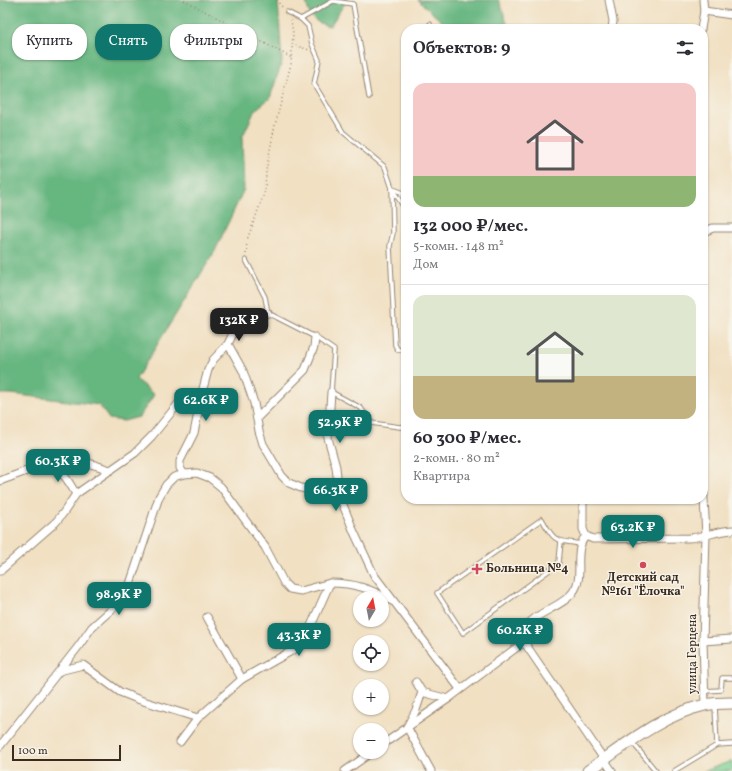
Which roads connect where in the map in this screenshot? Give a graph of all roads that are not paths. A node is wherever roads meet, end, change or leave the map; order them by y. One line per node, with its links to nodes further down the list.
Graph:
1 (610, 0): 7 (street)
2 (703, 0): 3 (street)
3 (704, 11): 5 (street); 8 (street)
4 (287, 12): 6 (lane)
5 (732, 14)
6 (301, 18): 9 (lane); 10 (lane)
7 (613, 24)
8 (702, 24)
9 (369, 97)
10 (392, 188): 11 (lane); 12 (lane); 19 (lane)
11 (401, 192)
12 (401, 202)
13 (732, 228): 14 (street)
14 (708, 230)
15 (246, 260): 16 (lane)
16 (268, 313): 17 (lane); 18 (street)
17 (315, 337): 20 (lane); 22 (street)
18 (228, 344): 21 (street); 22 (street)
19 (401, 350)
20 (331, 392): 23 (lane); 29 (street)
21 (200, 400): 25 (street); 26 (street)
22 (257, 418): 29 (street)
23 (401, 427)
24 (48, 464): 25 (street); 27 (street); 28 (street)
25 (111, 470): 28 (street)
26 (184, 474): 38 (street); 44 (street)
27 (0, 481)
28 (76, 494): 37 (street)
29 (339, 495): 39 (street)
30 (583, 504): 34 (street)
31 (704, 504): 33 (street, улица Герцена)
32 (732, 530): 33 (street)
33 (706, 535): 34 (street); 42 (street, улица Герцена)
34 (586, 536): 36 (street)
35 (561, 541): 35 (lane); 36 (lane)
36 (581, 544): 43 (street)
37 (0, 571)
38 (330, 583): 39 (street); 46 (street)
39 (396, 603): 48 (street)
40 (207, 617): 46 (street)
41 (732, 639): 42 (street)
42 (703, 641): 49 (street, улица Герцена)
43 (524, 642): 48 (street); 63 (street)
44 (59, 671): 54 (street); 61 (street)
45 (732, 678): 49 (lane)
46 (242, 679): 54 (street)
47 (416, 682): 50 (street)
48 (460, 689): 51 (street)
49 (704, 691): 53 (street, улица Герцена)
50 (422, 692): 51 (street); 55 (street)
51 (448, 699): 55 (street)
52 (732, 703): 53 (main road)
53 (710, 705): 57 (main road); 60 (lane)
54 (198, 718): 58 (street)
55 (408, 727): 56 (street); 65 (street)
56 (389, 740)
57 (632, 741): 63 (main road); 68 (lane)
58 (180, 742)
59 (732, 744): 60 (lane)
60 (717, 745): 69 (lane)
61 (0, 746)
62 (362, 759): 64 (street)
63 (604, 760): 66 (main road); 67 (street)
64 (345, 771)
65 (431, 771)
66 (588, 771)
67 (612, 771)
68 (656, 771)
69 (674, 771)

